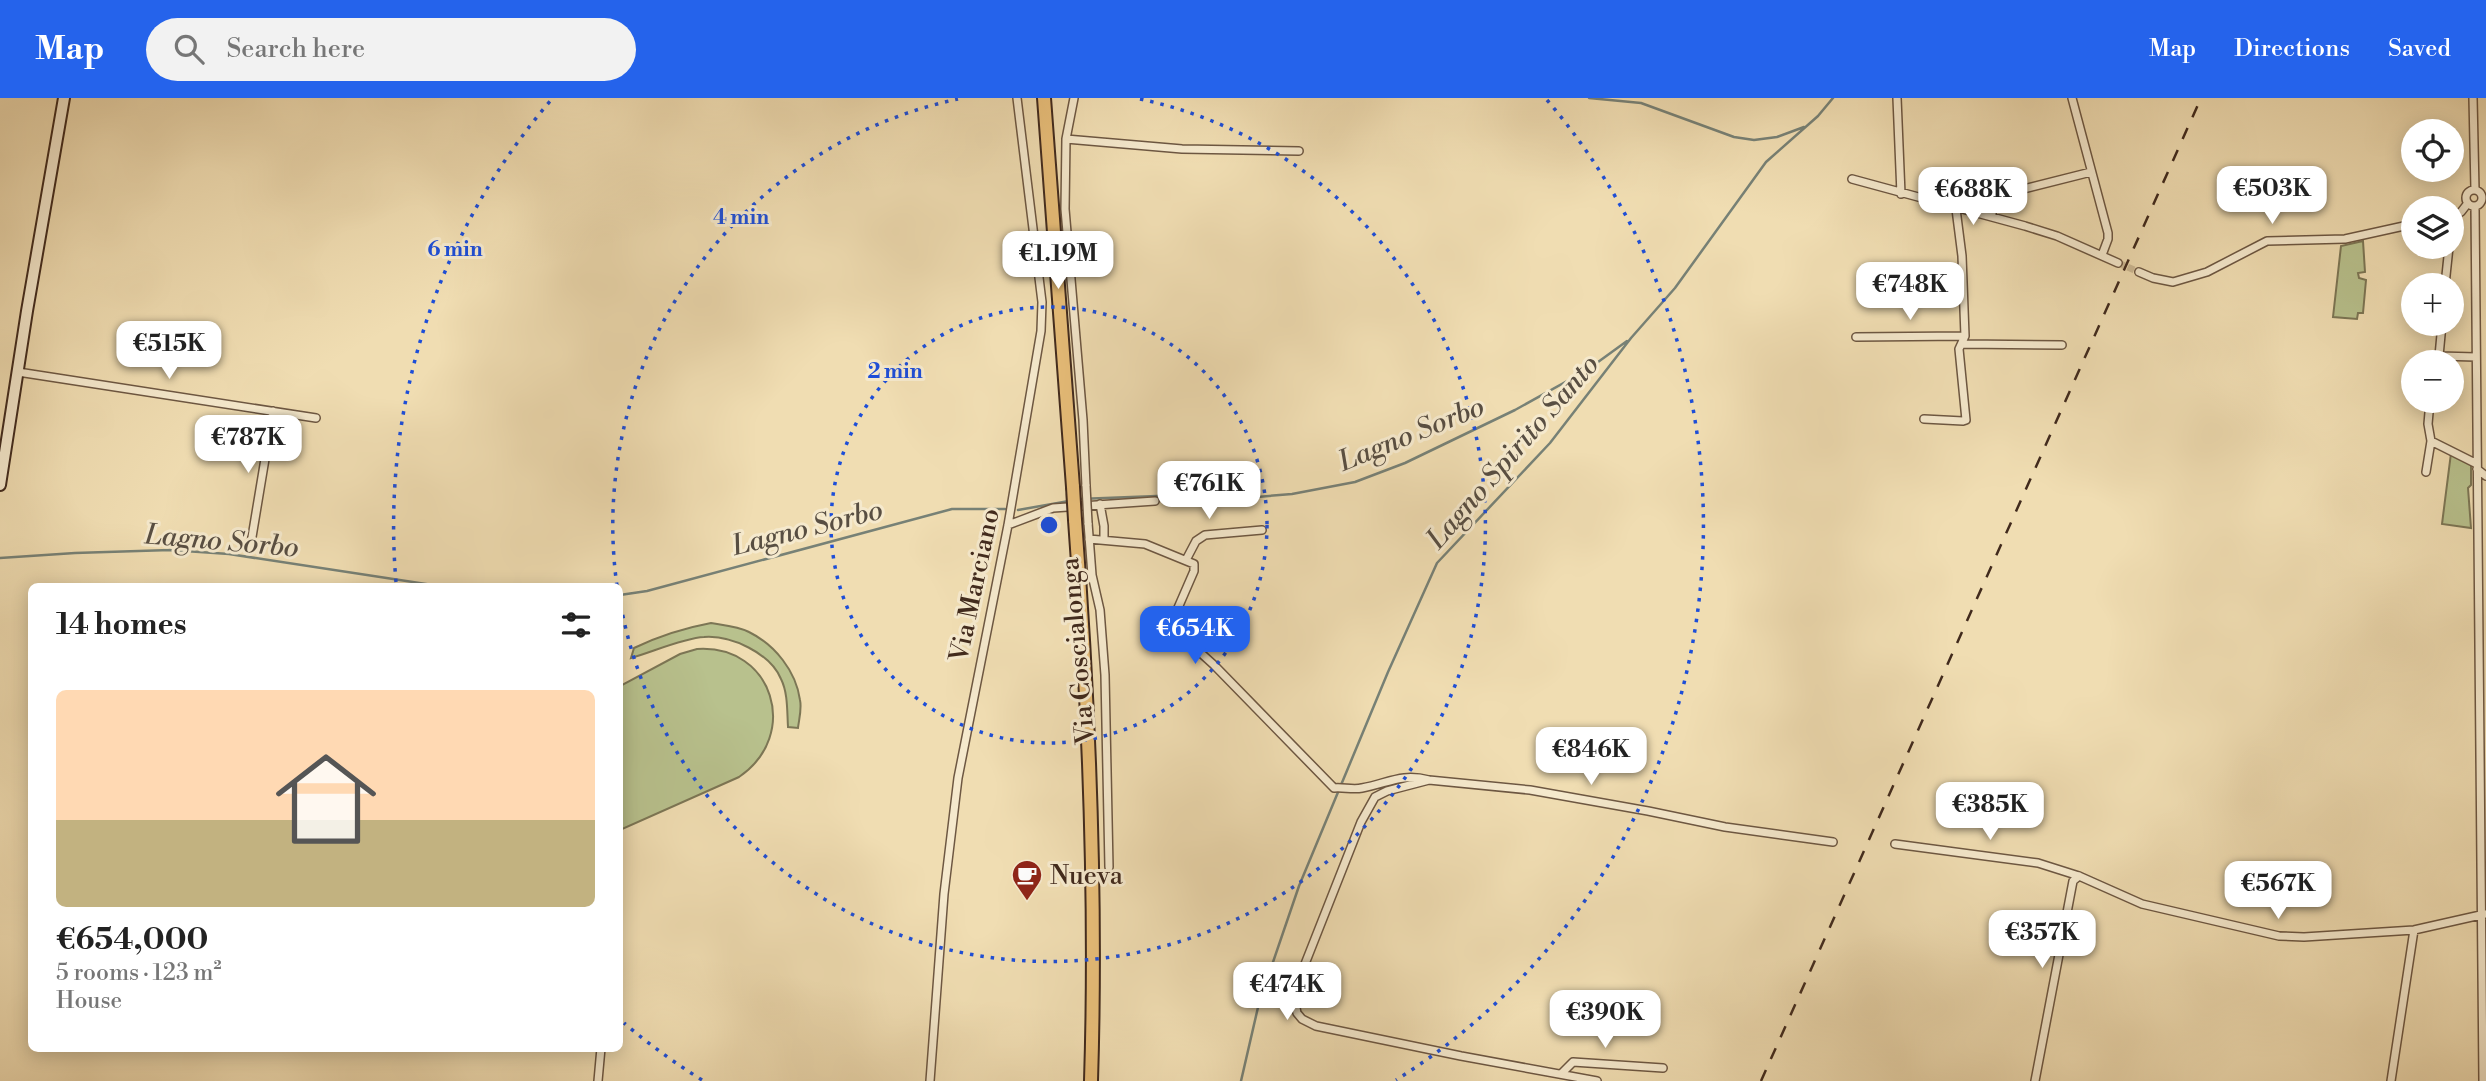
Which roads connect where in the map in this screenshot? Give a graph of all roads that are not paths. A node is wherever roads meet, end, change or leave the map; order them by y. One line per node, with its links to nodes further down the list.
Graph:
1 (64, 98): 28 (main road)
2 (1017, 98): 41 (street, Via Marciano)
3 (1044, 98): 38 (highway)
4 (1074, 98): 8 (street, Via Coscialonga)
5 (1897, 98): 13 (street)
6 (2072, 98): 10 (street)
7 (2473, 98): 12 (street)
8 (1066, 139): 9 (street); 38 (street, Via Coscialonga)
9 (1299, 151)
10 (2091, 172): 18 (street); 20 (street)
11 (1852, 179): 13 (street)
12 (2474, 190): 14 (street); 15 (street)
13 (1901, 194): 16 (street)
14 (2484, 197): 15 (street)
15 (2471, 204): 17 (street); 26 (street)
16 (1956, 209): 18 (street); 24 (street)
17 (2464, 210)
18 (1992, 216): 20 (street)
19 (2401, 227): 22 (street)
20 (2102, 255): 21 (street)
21 (2118, 262)
22 (2139, 272)
23 (1856, 337): 24 (street)
24 (1964, 340): 25 (street); 32 (street)
25 (2063, 345)
26 (2476, 357): 27 (street); 34 (street)
27 (2464, 358)
28 (18, 372): 29 (street); 37 (main road)
29 (273, 411): 31 (street); 45 (street)
30 (2429, 413): 33 (street)
31 (316, 418)
32 (1924, 419)
33 (2431, 441): 34 (street); 35 (street)
34 (2477, 467): 36 (street); 52 (street)
35 (2426, 472)
36 (2486, 476)
37 (0, 485)
38 (1079, 487): 43 (street, Via Coscialonga, bridge); 59 (highway, bridge)
39 (1155, 501): 40 (street)
40 (1100, 504): 41 (street); 44 (street)
41 (1008, 525): 58 (street, Via Marciano)
42 (1262, 530): 46 (street)
43 (1089, 539): 44 (street); 50 (street, Via Coscialonga)
44 (1104, 540): 46 (street)
45 (251, 542)
46 (1186, 560): 47 (street)
47 (1429, 780): 48 (street); 56 (street)
48 (1833, 842)
49 (1895, 844): 51 (street)
50 (1109, 866)
51 (2079, 876): 53 (street); 61 (street)
52 (2484, 914): 53 (street); 63 (street)
53 (2414, 930): 62 (street)
54 (601, 1052): 57 (street)
55 (1663, 1068): 56 (street)
56 (1561, 1074): 60 (street)
57 (598, 1081)
58 (930, 1081)
59 (1091, 1081)
60 (1597, 1081)
61 (2035, 1081)
62 (2391, 1081)
63 (2483, 1081)

